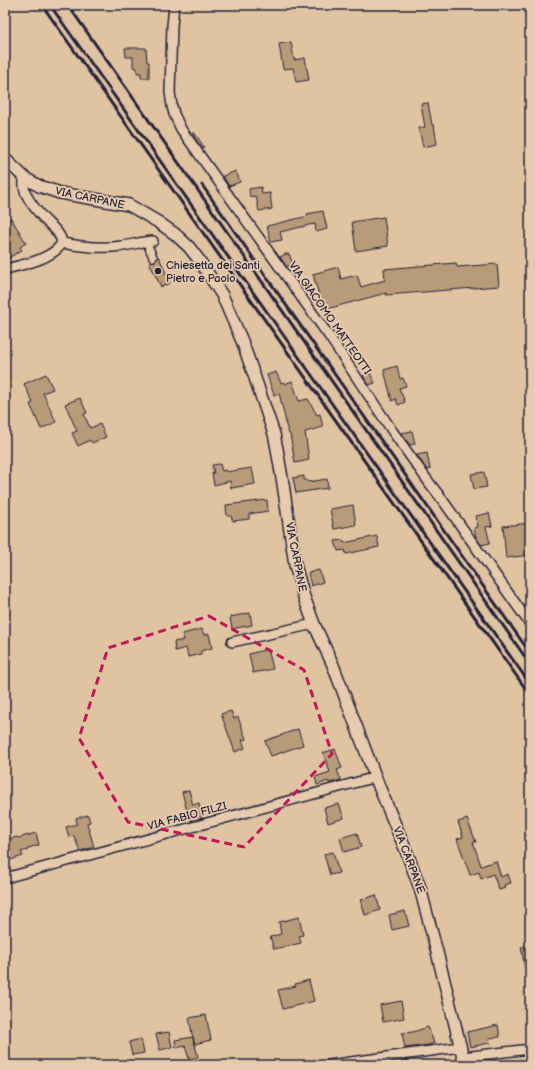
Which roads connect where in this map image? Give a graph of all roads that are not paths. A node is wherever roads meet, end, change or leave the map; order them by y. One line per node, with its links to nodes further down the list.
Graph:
1 (174, 5): 9 (street, VIA GIACOMO MATTEOTTI)
2 (5, 159): 3 (street, VIA CARPANE)
3 (25, 178): 5 (street); 8 (street, VIA CARPANE)
4 (150, 241): 5 (street); 6 (street)
5 (62, 243): 7 (street)
6 (153, 257)
7 (5, 269)
8 (314, 624): 10 (street); 11 (street, VIA CARPANE)
9 (530, 624)
10 (232, 642)
11 (376, 777): 12 (street, VIA FABIO FILZI); 14 (street, VIA CARPANE)
12 (5, 878)
13 (530, 1049): 14 (street)
14 (463, 1056): 15 (street)
15 (329, 1065)

